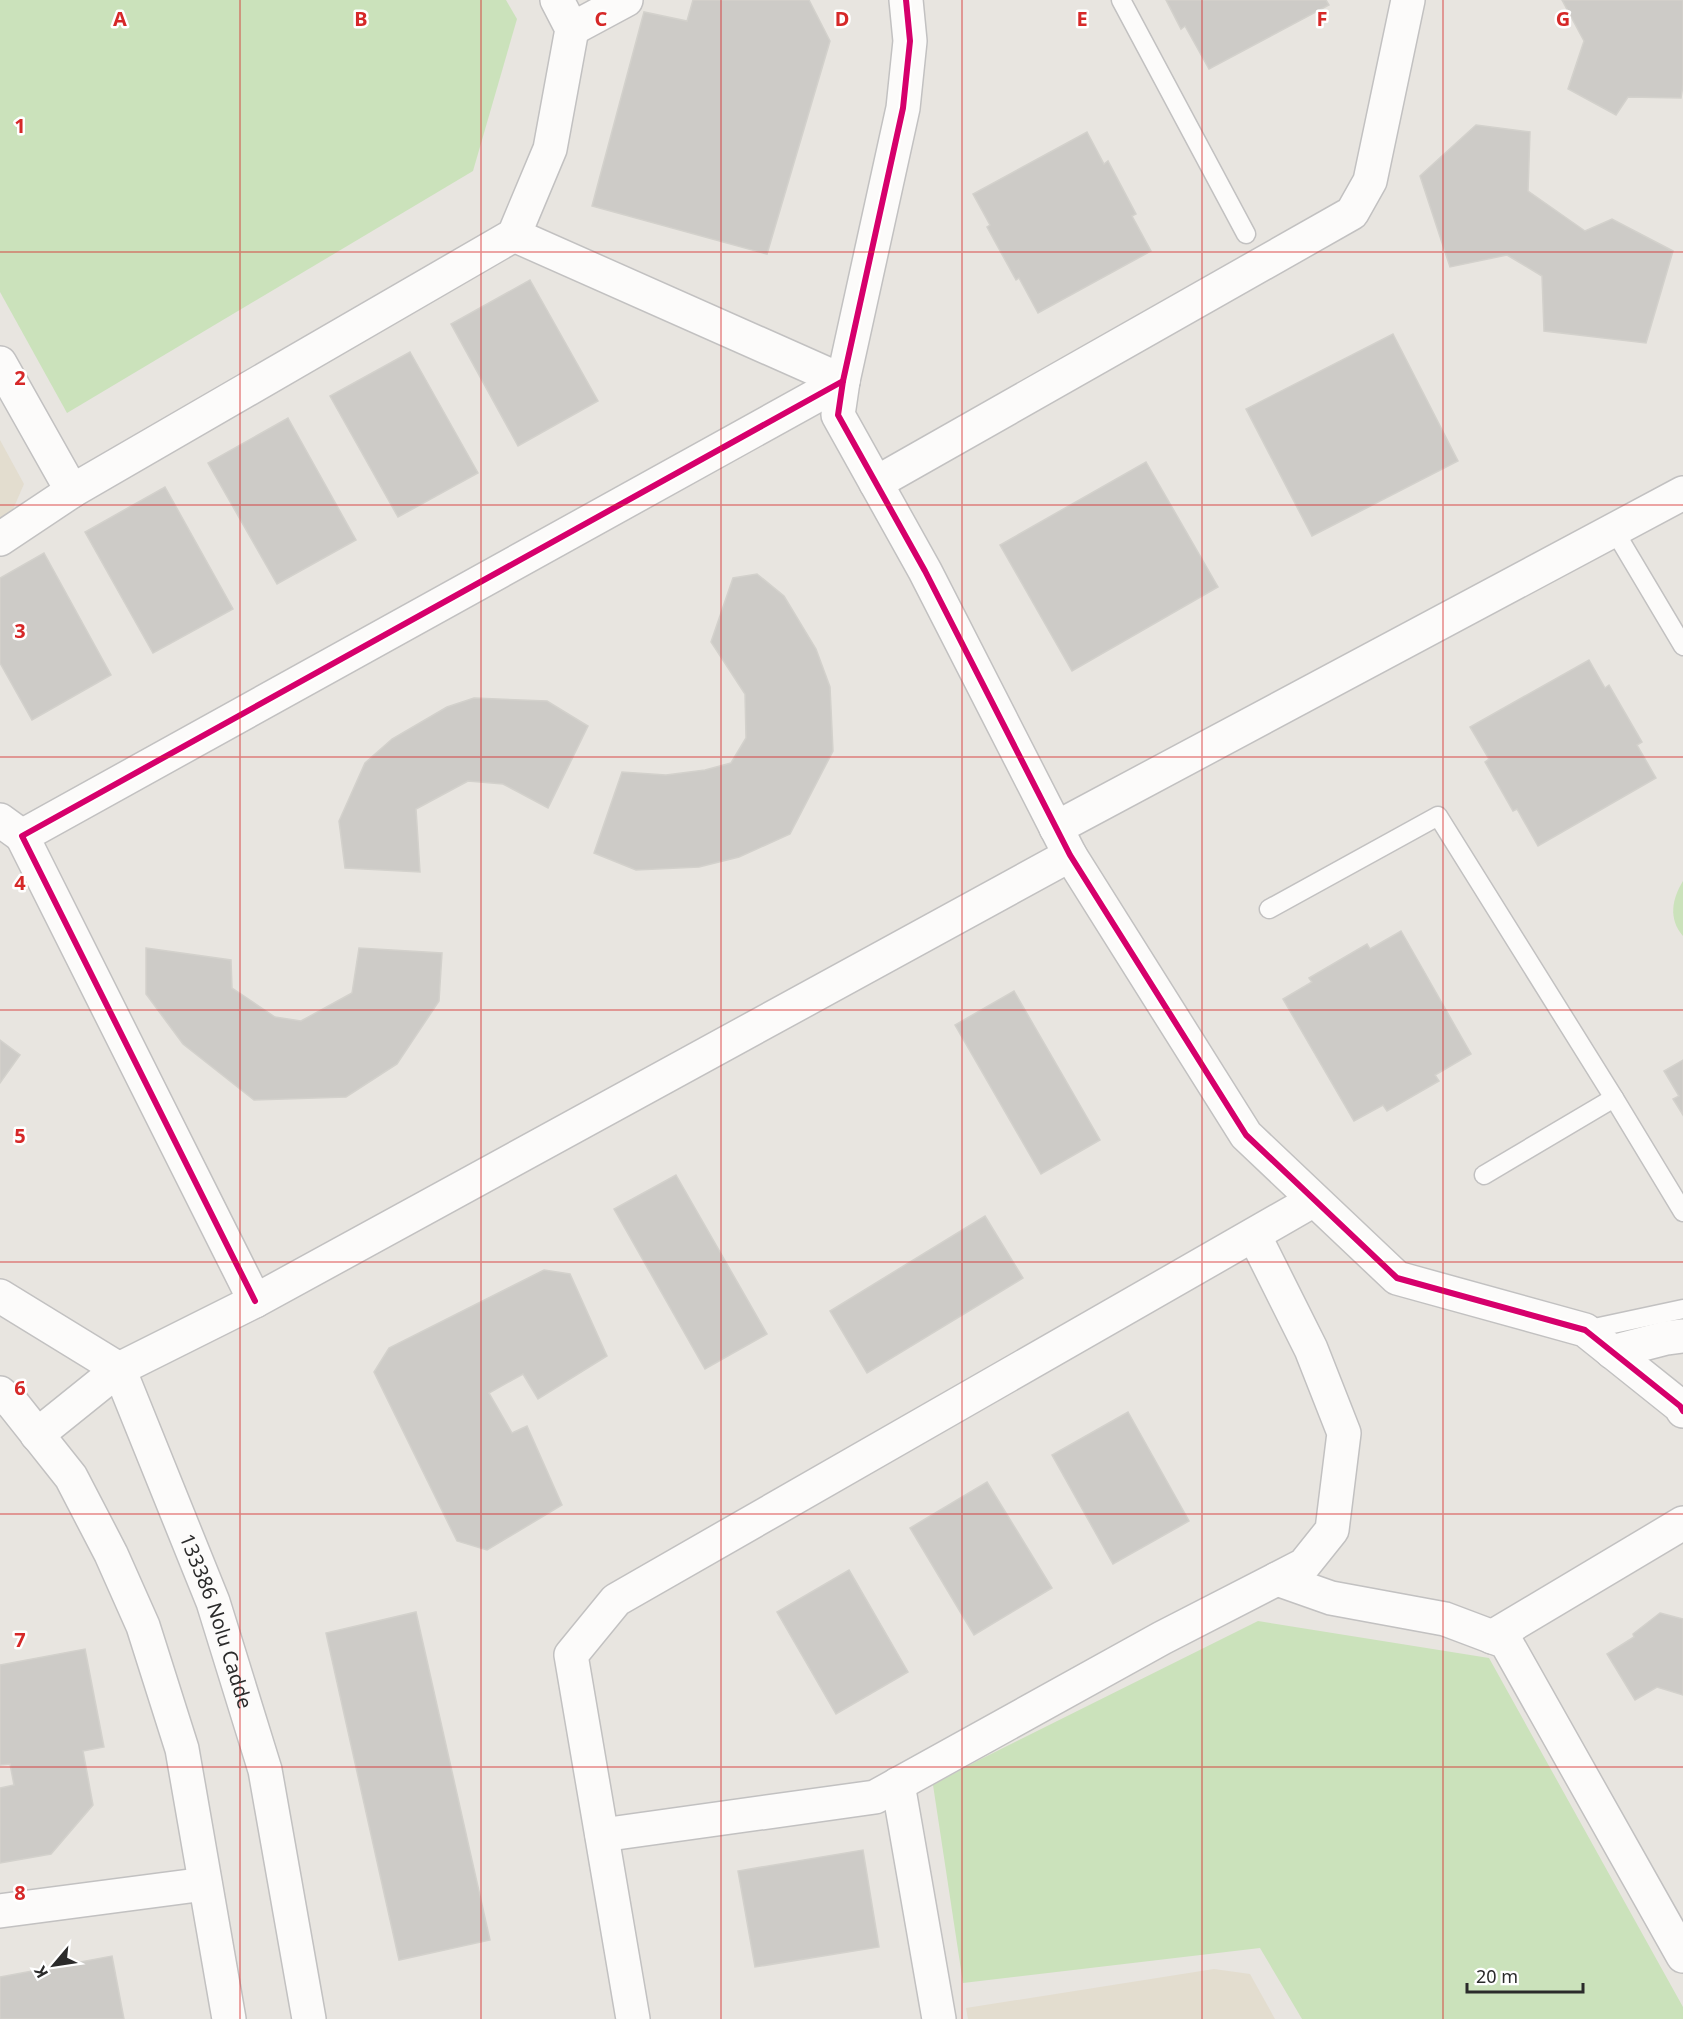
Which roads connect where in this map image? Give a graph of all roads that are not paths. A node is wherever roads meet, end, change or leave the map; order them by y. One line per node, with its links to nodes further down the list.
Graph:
1 (557, 0): 6 (street)
2 (626, 0): 6 (street)
3 (906, 0): 10 (street)
4 (1121, 0): 7 (lane)
5 (1408, 0): 11 (street)
6 (572, 29): 8 (street)
7 (1246, 234)
8 (514, 236): 10 (street); 12 (street)
9 (0, 363): 12 (street)
10 (843, 381): 11 (street); 17 (street)
11 (876, 483): 18 (street)
12 (72, 491): 15 (street)
13 (1683, 493): 14 (street)
14 (1614, 530): 16 (lane); 18 (street)
15 (0, 539)
16 (1683, 646)
17 (11, 828): 26 (street)
18 (1063, 842): 22 (street); 26 (street)
19 (1269, 909): 20 (lane)
20 (1614, 1098): 21 (lane); 23 (lane)
21 (1484, 1175)
22 (1314, 1200): 24 (street); 28 (street)
23 (1683, 1212)
24 (1254, 1235): 36 (street); 39 (street)
25 (0, 1296): 31 (street)
26 (255, 1301): 31 (street)
27 (1683, 1309): 28 (lane)
28 (1584, 1330): 30 (street)
29 (1683, 1336): 30 (street)
30 (1612, 1352): 33 (street)
31 (119, 1369): 34 (street); 44 (street, 133386 Nolu Cadde)
32 (0, 1393): 34 (street)
33 (1683, 1411)
34 (37, 1435): 40 (street)
35 (1683, 1523): 37 (street)
36 (1277, 1579): 37 (street); 38 (street)
37 (1492, 1637): 42 (street)
38 (898, 1784): 39 (street); 46 (street)
39 (602, 1835): 45 (street)
40 (205, 1884): 41 (street); 43 (street)
41 (0, 1911)
42 (1683, 1956)
43 (229, 2019)
44 (309, 2019)
45 (633, 2019)
46 (939, 2019)

